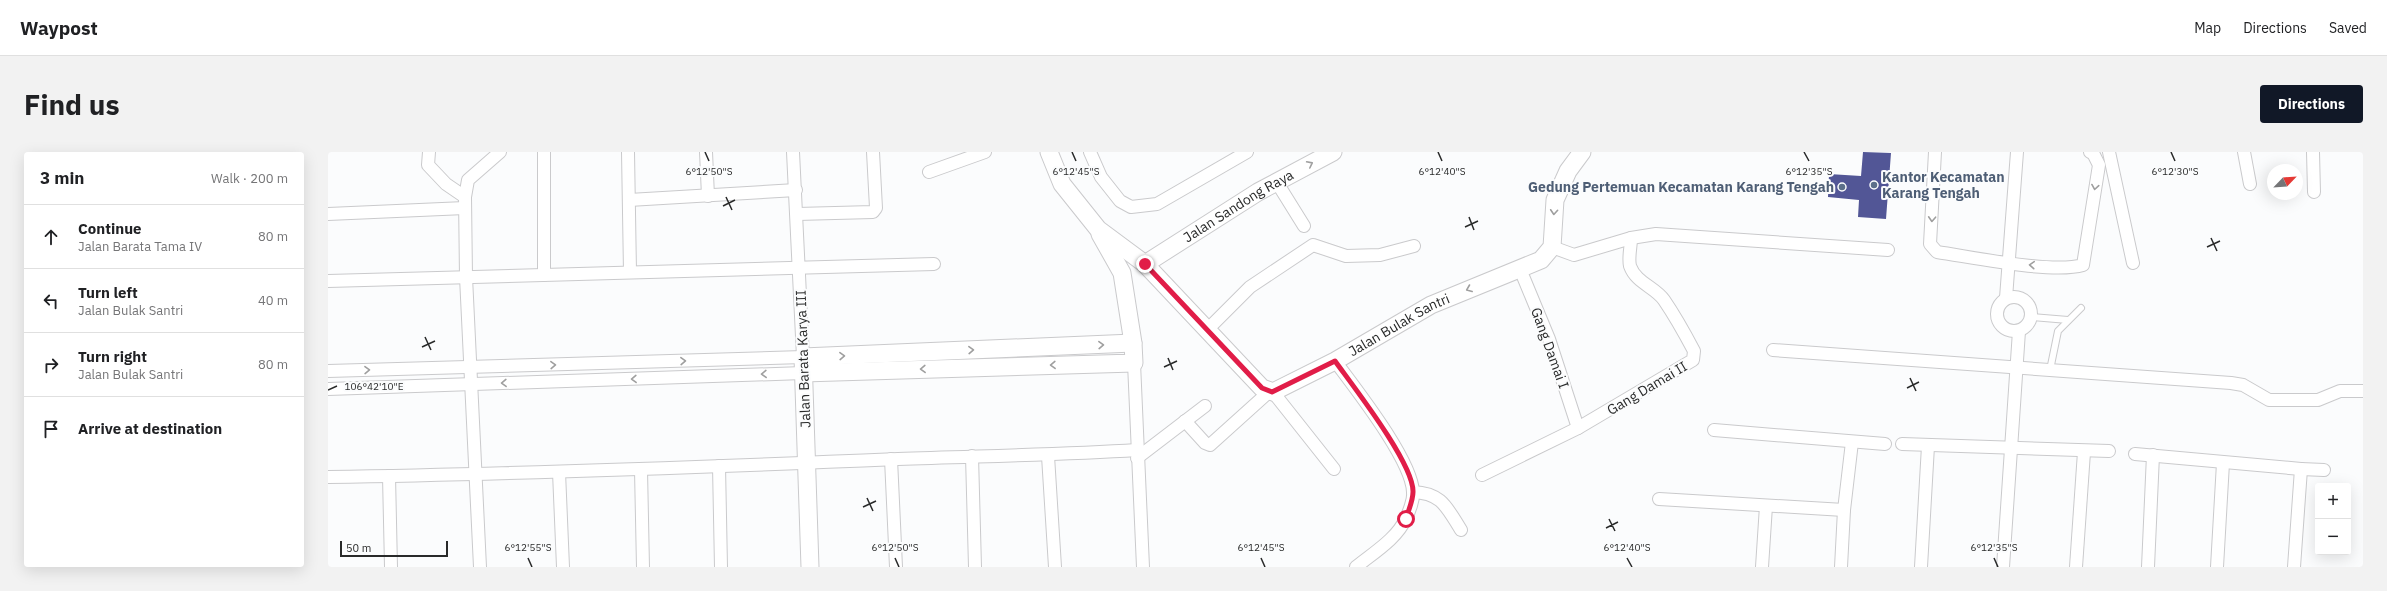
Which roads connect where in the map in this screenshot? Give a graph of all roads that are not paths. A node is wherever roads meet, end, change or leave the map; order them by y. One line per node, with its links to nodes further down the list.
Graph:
1 (429, 152): 27 (street)
2 (500, 152): 27 (street)
3 (544, 152): 43 (street)
4 (628, 152): 26 (street)
5 (706, 152): 25 (street)
6 (793, 152): 23 (street, Jalan Barata Karya III)
7 (873, 152): 29 (street)
8 (985, 152): 20 (street)
9 (1049, 152): 31 (street)
10 (1090, 152): 11 (street)
11 (1247, 152)
12 (1333, 152): 21 (street, Jalan Sandong Raya, one-way to 12)
13 (1582, 152): 34 (street, one-way to 34)
14 (1935, 152): 36 (street, one-way to 36)
15 (2017, 152): 36 (street)
16 (2090, 152): 36 (street, one-way to 36)
17 (2109, 152): 37 (street)
18 (2244, 152): 22 (street)
19 (2313, 152): 24 (street)
20 (929, 172)
21 (1276, 181): 30 (street); 39 (street, Jalan Sandong Raya)
22 (2250, 184)
23 (796, 190): 25 (street); 29 (street, Jalan Barata Karya III)
24 (2314, 192)
25 (708, 196): 26 (street)
26 (629, 200): 42 (street)
27 (465, 203): 28 (street); 44 (street)
28 (328, 214)
29 (797, 214): 40 (street, Jalan Barata Karya III)
30 (1304, 226)
31 (1098, 229): 39 (street); 52 (street)
32 (1631, 238): 34 (street); 35 (street); 67 (street, Gang Damai II)
33 (1414, 246): 50 (street)
34 (1552, 247): 41 (street, Jalan Bulak Santri)
35 (1888, 250)
36 (2009, 263): 46 (street)
37 (2133, 263)
38 (934, 264): 40 (street)
39 (1145, 264): 50 (street)
40 (799, 267): 42 (street); 56 (street, Jalan Barata Karya III)
41 (1520, 269): 54 (street, Jalan Bulak Santri, one-way to 54); 67 (street, Gang Damai I)
42 (630, 272): 43 (street)
43 (544, 275): 44 (street)
44 (466, 277): 45 (street); 57 (street)
45 (328, 281)
46 (2006, 298): 48 (street); 51 (street)
47 (2081, 308): 49 (lane)
48 (2031, 317): 49 (lane); 51 (street)
49 (2068, 320): 59 (lane)
50 (1206, 331): 63 (street)
51 (2019, 331): 58 (street)
52 (1133, 343): 55 (street); 56 (street, one-way to 52)
53 (1773, 350): 58 (street)
54 (1335, 361): 63 (street, Jalan Bulak Santri); 94 (street)
55 (1134, 363): 56 (street, one-way to 56); 76 (street)
56 (803, 365): 57 (street, one-way to 56); 61 (street, one-way to 61); 82 (street, Jalan Barata Karya III)
57 (470, 368): 60 (street, one-way to 57); 61 (street)
58 (2018, 368): 59 (street); 73 (street)
59 (2050, 370): 64 (street)
60 (328, 371)
61 (470, 384): 62 (street); 91 (street)
62 (328, 389)
63 (1271, 391): 66 (street); 85 (street)
64 (2363, 391)
65 (1205, 406): 66 (street)
66 (1185, 421): 76 (street)
67 (1578, 428): 90 (street)
68 (1714, 430): 69 (street)
69 (1852, 442): 70 (street); 97 (street)
70 (1885, 444)
71 (1902, 444): 72 (street)
72 (1928, 446): 73 (street); 112 (street)
73 (2011, 449): 75 (street); 113 (street)
74 (2109, 451): 75 (street)
75 (2084, 452): 114 (street)
76 (1137, 454): 80 (street); 108 (street)
77 (2135, 454): 78 (street)
78 (2153, 455): 83 (street); 115 (street)
79 (972, 456): 80 (street); 81 (street); 106 (street)
80 (1048, 456): 107 (street)
81 (891, 459): 82 (street); 105 (street)
82 (806, 463): 84 (street); 104 (street, Jalan Barata Karya III)
83 (2223, 463): 86 (street); 116 (street)
84 (719, 466): 87 (street); 103 (street)
85 (1334, 469)
86 (2301, 469): 88 (street); 117 (street)
87 (642, 470): 89 (street); 102 (street)
88 (2324, 470)
89 (559, 472): 91 (street); 101 (street)
90 (1482, 474)
91 (476, 475): 92 (street); 100 (street)
92 (388, 476): 93 (street); 99 (street)
93 (328, 477)
94 (1413, 492): 98 (street); 109 (street)
95 (1659, 499): 96 (street)
96 (1766, 506): 97 (street); 110 (street)
97 (1844, 510): 111 (street)
98 (1461, 530)
99 (391, 567)
100 (480, 567)
101 (563, 567)
102 (643, 567)
103 (721, 567)
104 (810, 567)
105 (896, 567)
106 (976, 567)
107 (1055, 567)
108 (1143, 567)
109 (1356, 567)
110 (1762, 567)
111 (1841, 567)
112 (1921, 567)
113 (2003, 567)
114 (2076, 567)
115 (2148, 567)
116 (2217, 567)
117 (2294, 567)

